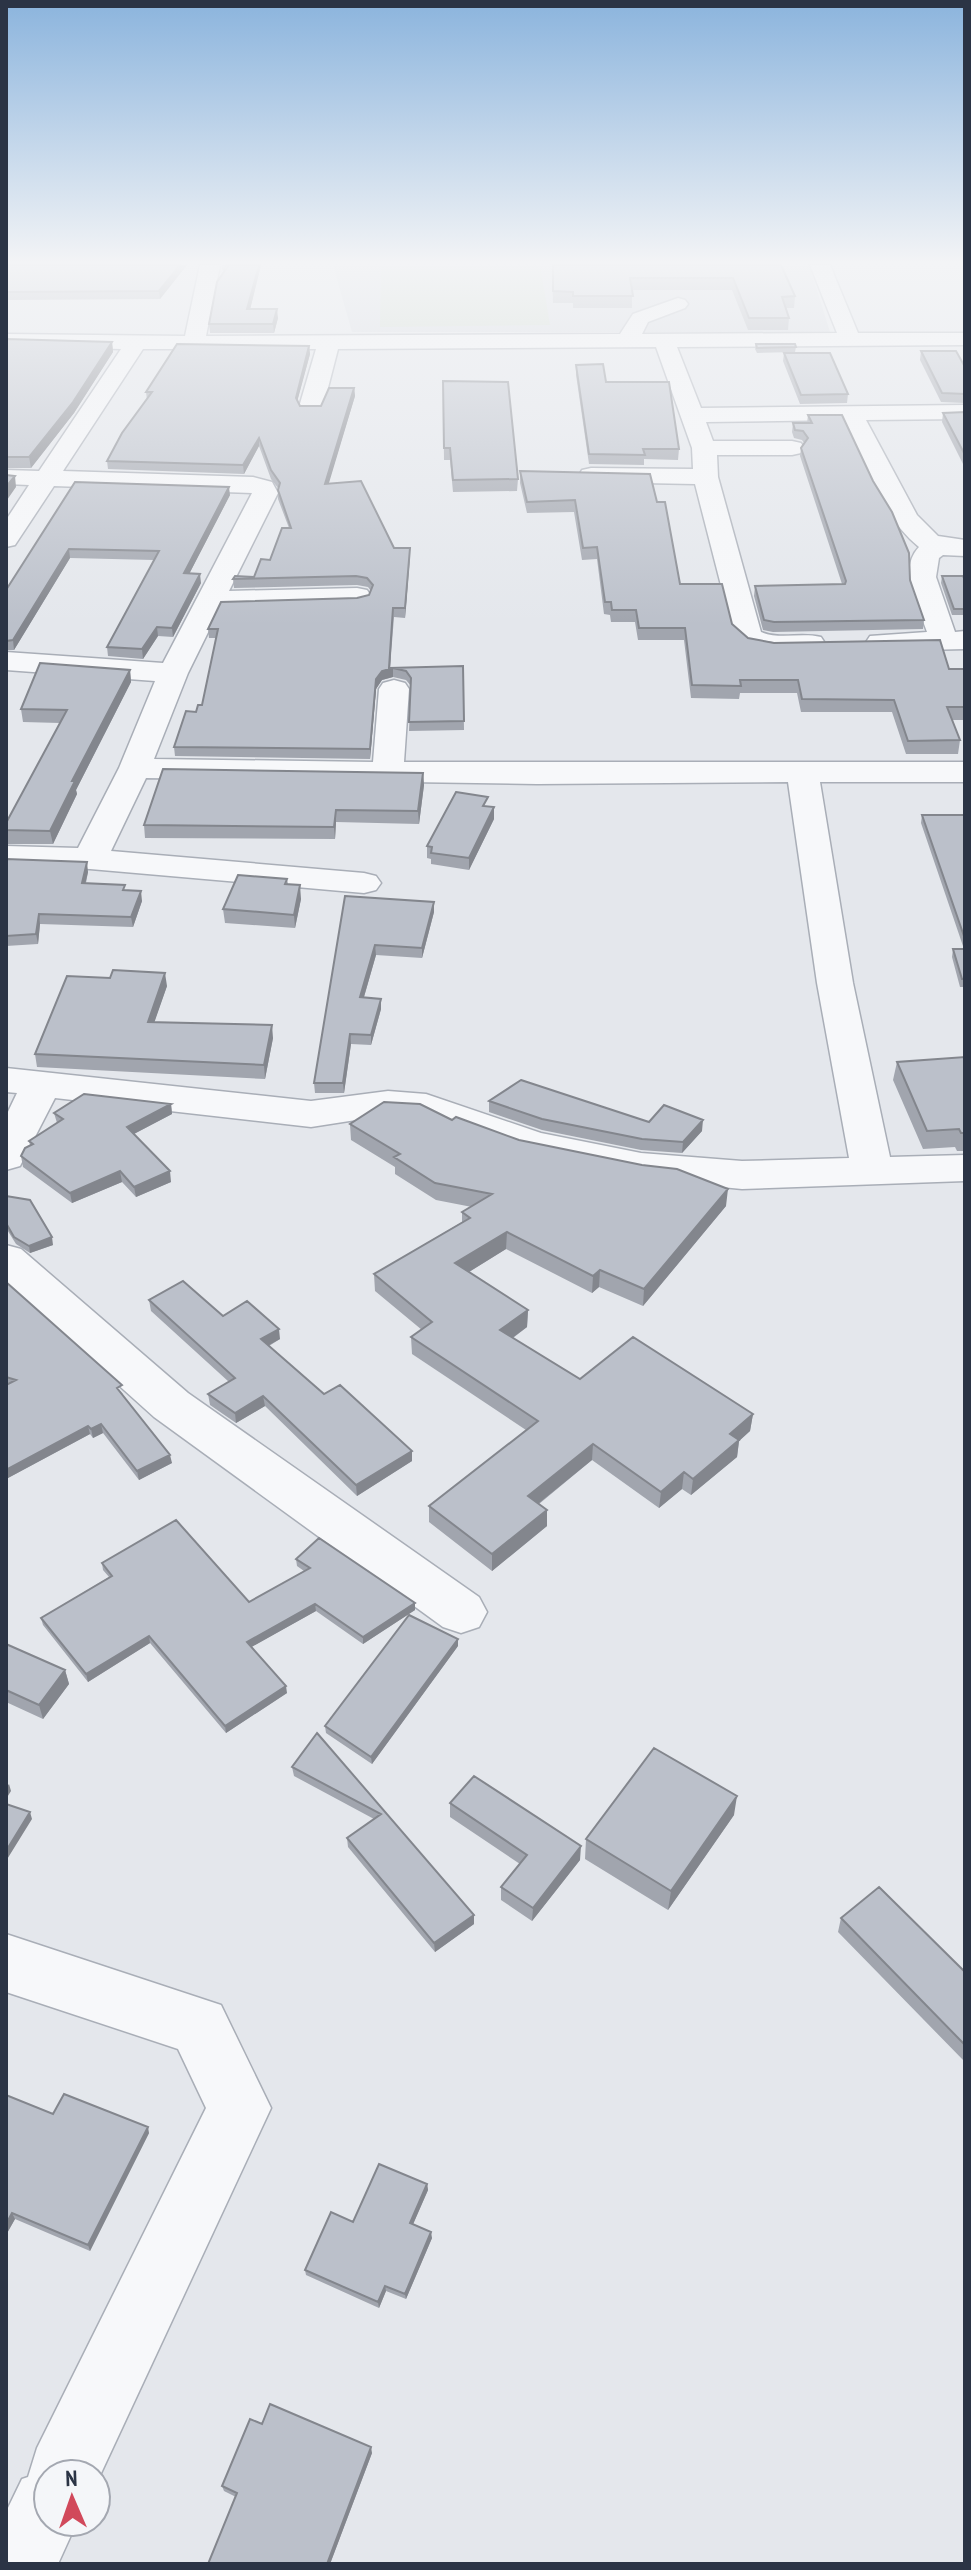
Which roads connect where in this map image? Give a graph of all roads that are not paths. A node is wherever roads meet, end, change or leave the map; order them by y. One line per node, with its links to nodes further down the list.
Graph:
1 (108, 385): 13 (street)
2 (317, 385): 4 (street)
3 (681, 385): 6 (street)
4 (311, 407)
5 (965, 412): 7 (street)
6 (692, 415): 7 (street); 8 (street)
7 (852, 415): 15 (street)
8 (704, 448): 9 (street); 12 (street)
9 (792, 448)
10 (576, 474): 12 (street)
11 (6, 477): 13 (street)
12 (706, 477): 18 (street)
13 (47, 478): 14 (street); 17 (street)
14 (6, 539)
15 (952, 547): 18 (street)
16 (357, 596): 17 (street)
17 (208, 600): 20 (street)
18 (954, 640)
19 (6, 661): 20 (street)
20 (173, 673): 22 (street)
21 (394, 689): 24 (street)
22 (135, 768): 24 (street); 27 (street)
23 (802, 771): 24 (street); 25 (street); 32 (street)
24 (388, 772)
25 (965, 772)
26 (6, 856): 27 (street)
27 (90, 859): 28 (street)
28 (364, 883)
29 (24, 1081): 30 (street); 32 (street)
30 (6, 1157)
31 (965, 1168): 32 (street)
32 (872, 1169)
33 (6, 1260): 34 (street)
34 (461, 1612)
35 (6, 1963): 36 (street)
36 (71, 2458)
37 (32, 2538): 38 (street)
38 (20, 2564)

